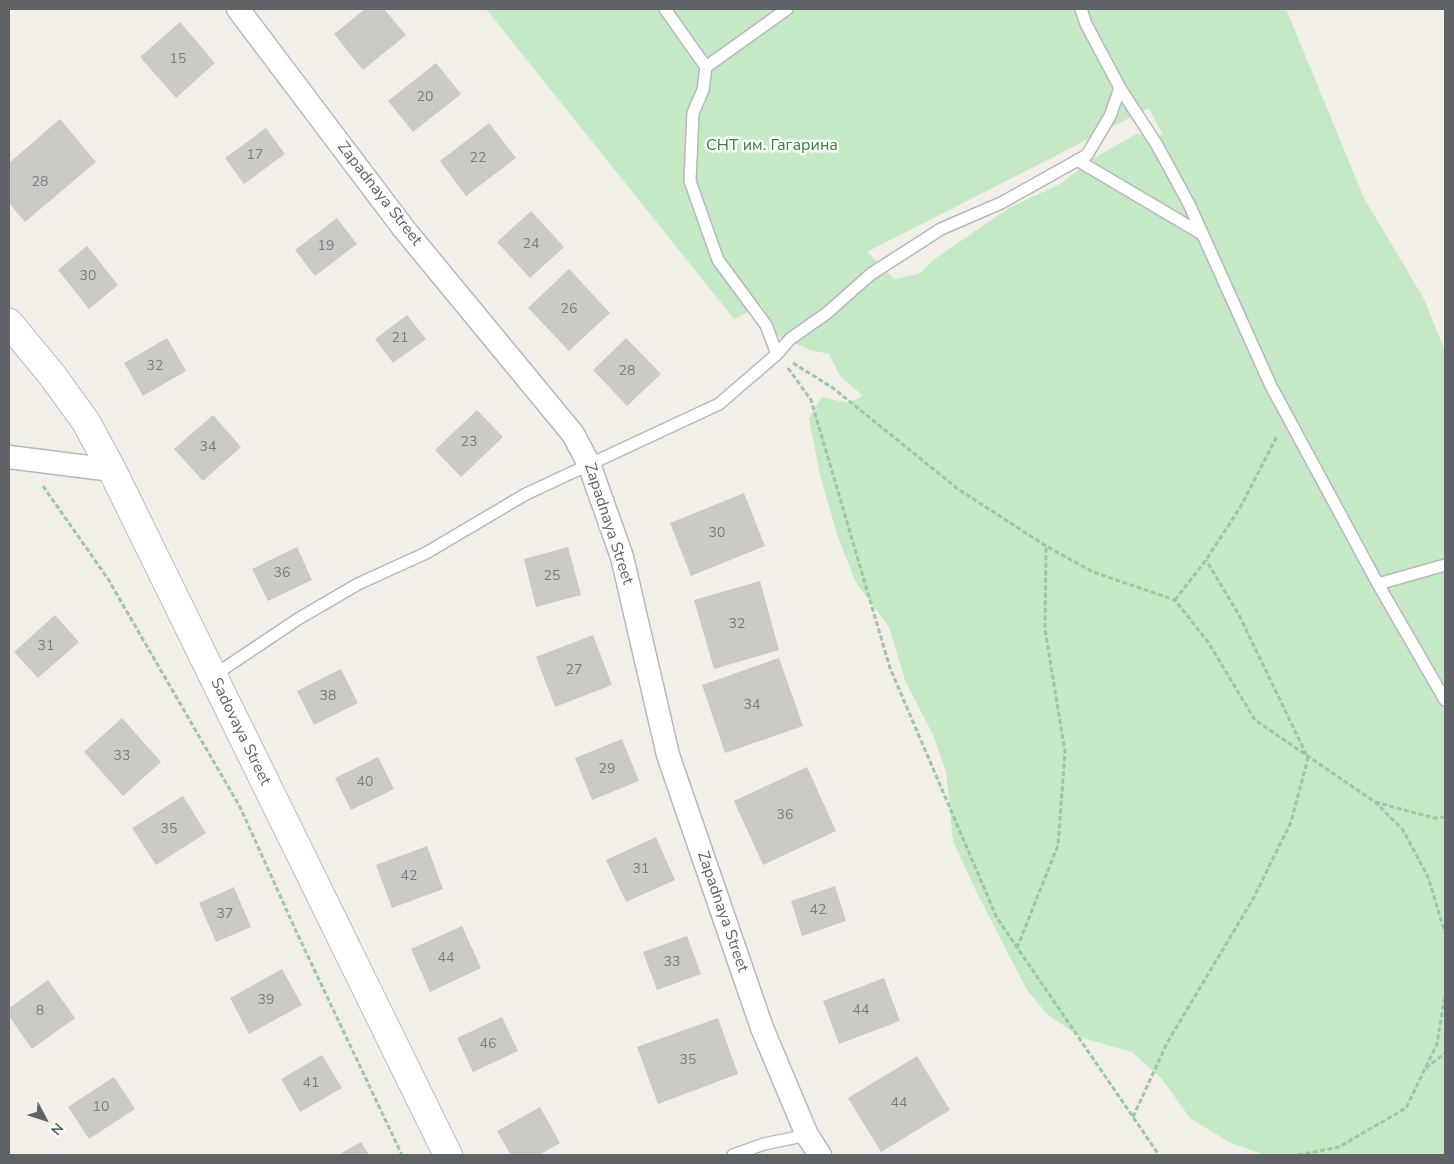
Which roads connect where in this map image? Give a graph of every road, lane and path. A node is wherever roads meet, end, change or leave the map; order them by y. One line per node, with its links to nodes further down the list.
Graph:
1 (238, 9): 13 (street, Zapadnaya Street)
2 (665, 9): 5 (lane)
3 (787, 9): 5 (lane)
4 (1081, 9): 6 (lane)
5 (706, 68): 10 (lane)
6 (1120, 88): 7 (lane); 8 (lane)
7 (1077, 160): 8 (lane); 10 (lane)
8 (1202, 234): 11 (lane)
9 (9, 323): 14 (street, Sadovaya Street)
10 (778, 354): 13 (lane); 15 (path); 26 (path)
11 (1287, 416): 16 (path); 18 (lane)
12 (16, 458): 14 (street); 32 (path)
13 (589, 464): 20 (lane); 31 (street, Zapadnaya Street)
14 (112, 470): 20 (street, Sadovaya Street)
15 (1046, 546): 19 (path); 26 (path)
16 (1206, 560): 19 (path); 22 (path)
17 (1445, 565): 18 (lane)
18 (1378, 584): 21 (lane)
19 (1174, 600): 22 (path)
20 (213, 676): 33 (street, Sadovaya Street)
21 (1445, 700)
22 (1308, 758): 23 (path); 30 (path)
23 (1375, 802): 24 (path); 25 (path)
24 (1445, 817)
25 (1445, 933)
26 (1017, 948): 30 (path)
27 (1445, 995): 29 (path)
28 (1445, 1053): 29 (path)
29 (1424, 1070): 37 (path)
30 (1133, 1117): 36 (path)
31 (807, 1135): 34 (lane); 35 (street, Zapadnaya Street)
32 (402, 1155)
33 (448, 1155)
34 (733, 1155)
35 (820, 1155)
36 (1159, 1155)
37 (1298, 1155)

